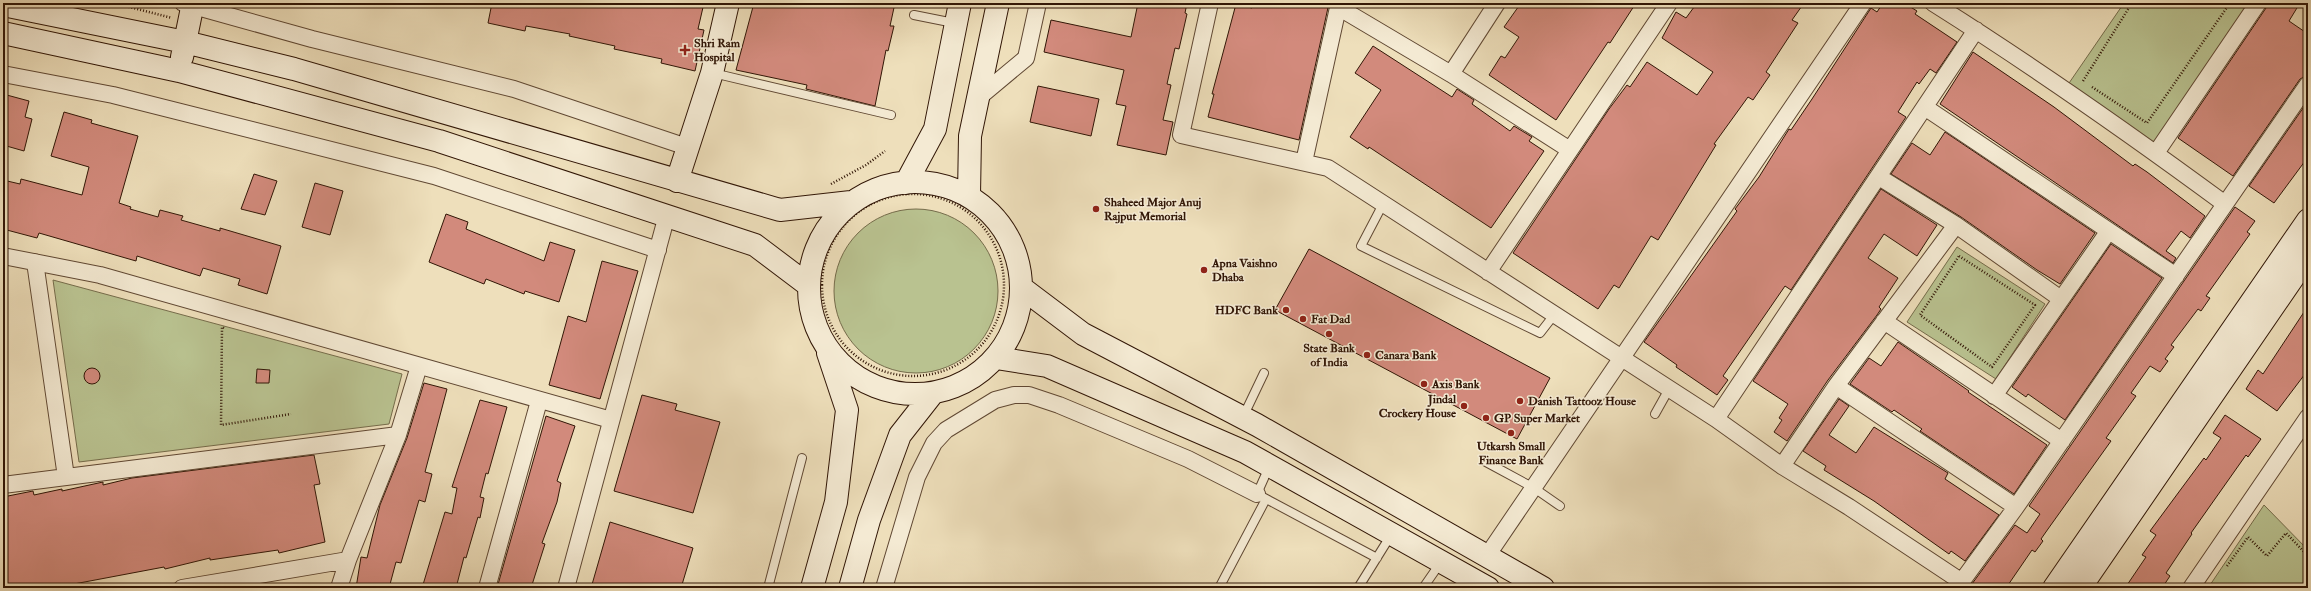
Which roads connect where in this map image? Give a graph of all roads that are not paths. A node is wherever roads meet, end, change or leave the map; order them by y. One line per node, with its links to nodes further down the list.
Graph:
1 (728, 3): 19 (street)
2 (998, 3): 23 (street)
3 (1038, 3): 23 (street)
4 (1210, 3): 29 (street)
5 (1497, 3): 21 (street)
6 (1669, 3): 27 (street)
7 (1863, 3): 54 (street)
8 (1933, 3): 15 (street)
9 (2258, 3): 28 (street)
10 (190, 4): 17 (street); 26 (street)
11 (3, 5): 17 (street)
12 (1339, 5): 21 (street); 29 (street)
13 (958, 13): 14 (lane); 32 (street)
14 (914, 14)
15 (1976, 30): 24 (street); 28 (street)
16 (3, 33): 18 (street)
17 (185, 42): 18 (street); 31 (street)
18 (179, 71): 37 (street)
19 (712, 73): 25 (lane); 26 (street)
20 (3, 74): 41 (street)
21 (1451, 74): 27 (street)
22 (2308, 84): 36 (street)
23 (978, 98): 33 (street)
24 (1926, 108): 30 (street); 40 (street)
25 (891, 115)
26 (687, 147): 31 (street)
27 (1570, 150): 45 (street)
28 (2156, 153): 36 (street)
29 (1304, 162): 35 (street)
30 (1879, 177): 39 (street); 65 (street)
31 (677, 181): 34 (street)
32 (906, 183): 33 (street); 34 (street)
33 (969, 195): 48 (street)
34 (851, 202): 47 (street)
35 (1383, 204): 45 (street); 50 (lane)
36 (2225, 204): 46 (street)
37 (667, 216): 41 (street); 47 (street)
38 (2308, 220): 98 (street)
39 (1956, 225): 49 (street); 51 (street)
40 (2108, 232): 46 (street); 49 (street)
41 (658, 250): 66 (street)
42 (3, 256): 44 (street)
43 (2308, 256): 99 (street)
44 (35, 262): 55 (street); 73 (street)
45 (1488, 272): 50 (street)
46 (2176, 276): 68 (street)
47 (808, 285): 52 (street)
48 (1022, 288): 53 (street); 63 (street)
49 (2061, 299): 60 (street)
50 (1554, 315): 54 (street)
51 (1884, 321): 57 (street); 60 (street)
52 (827, 350): 59 (street); 91 (street)
53 (996, 358): 59 (street); 71 (street)
54 (1621, 359): 58 (street); 75 (street)
55 (419, 366): 61 (street); 67 (street)
56 (1264, 373): 63 (lane)
57 (1836, 386): 72 (street); 78 (street)
58 (1669, 389): 62 (lane); 65 (street)
59 (933, 394): 92 (street)
60 (1994, 396): 68 (street)
61 (539, 401): 66 (street); 88 (street)
62 (1655, 414)
63 (1242, 417): 80 (street)
64 (2308, 417): 100 (street)
65 (1716, 419): 72 (street)
66 (612, 420): 89 (street)
67 (398, 435): 73 (street); 82 (street)
68 (2062, 441): 78 (street)
69 (802, 458): 90 (lane)
70 (1486, 462): 75 (lane)
71 (1269, 466): 76 (lane); 79 (street)
72 (1782, 466): 84 (street)
73 (66, 477): 74 (street)
74 (3, 485)
75 (1534, 488): 77 (lane); 80 (street)
76 (1261, 496): 81 (lane); 93 (street); 94 (lane)
77 (1560, 506)
78 (2016, 507): 84 (street)
79 (1392, 534): 81 (lane); 83 (street)
80 (1487, 556): 97 (street)
81 (1377, 558): 95 (lane)
82 (348, 560): 86 (street); 87 (street)
83 (1441, 562): 85 (lane); 96 (street)
84 (1960, 585)
85 (1428, 587)
86 (182, 588)
87 (339, 588)
88 (487, 588)
89 (566, 588)
90 (768, 588)
91 (812, 588)
92 (850, 588)
93 (884, 588)
94 (1218, 588)
95 (1358, 588)
96 (1488, 588)
97 (1543, 588)
98 (2054, 588)
99 (2080, 588)
100 (2191, 588)

